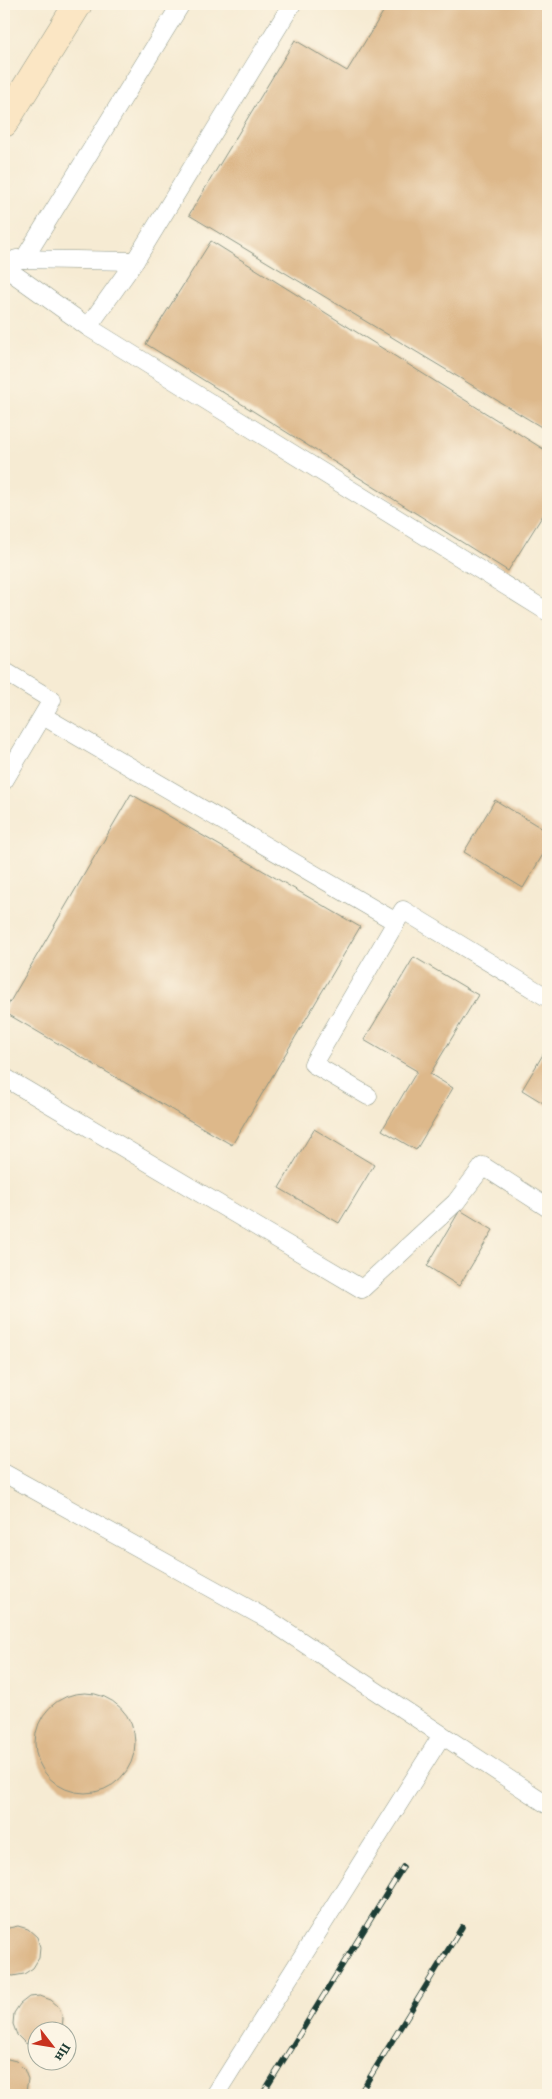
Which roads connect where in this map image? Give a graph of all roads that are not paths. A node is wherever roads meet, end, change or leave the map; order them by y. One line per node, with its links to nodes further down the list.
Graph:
1 (78, 4): 4 (main road)
2 (181, 4): 6 (lane)
3 (292, 4): 7 (lane)
4 (4, 123)
5 (4, 259): 6 (lane)
6 (24, 259): 7 (lane)
7 (135, 261): 9 (lane)
8 (4, 267): 9 (lane)
9 (88, 327): 10 (lane)
10 (548, 612)
11 (4, 671): 12 (lane)
12 (43, 716): 13 (lane); 14 (lane)
13 (4, 781)
14 (396, 922): 15 (lane); 17 (lane)
15 (548, 998)
16 (4, 1076): 18 (lane)
17 (368, 1096)
18 (548, 1208)
19 (4, 1473): 20 (lane)
20 (442, 1735): 21 (lane); 22 (lane)
21 (548, 1805)
22 (215, 2095)

